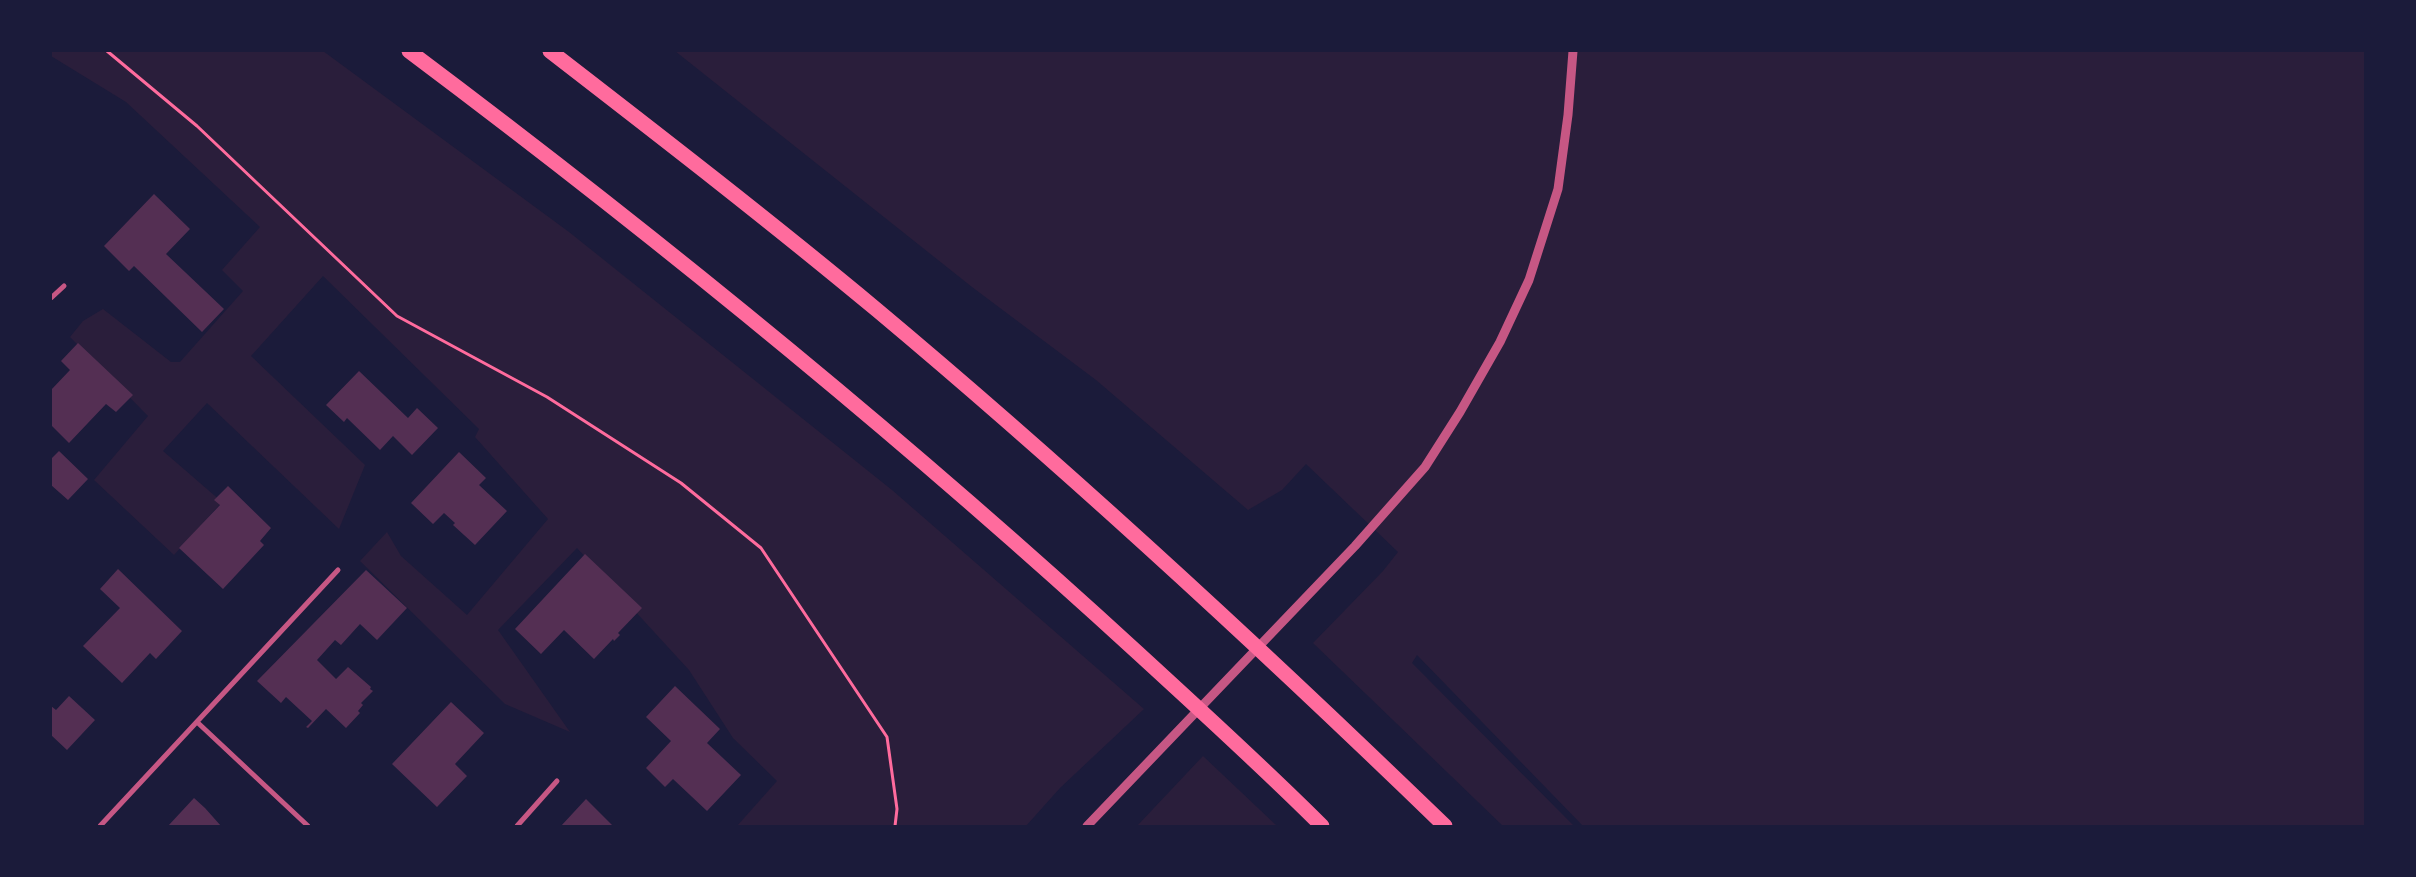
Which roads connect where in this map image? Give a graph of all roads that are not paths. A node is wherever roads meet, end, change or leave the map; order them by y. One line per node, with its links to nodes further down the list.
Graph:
1 (409, 51): 13 (highway)
2 (550, 51): 14 (highway)
3 (1573, 51): 12 (street)
4 (64, 286): 5 (street)
5 (51, 298)
6 (338, 570): 7 (street)
7 (197, 722): 9 (street); 10 (street)
8 (557, 781): 11 (street)
9 (100, 826)
10 (308, 826)
11 (517, 826)
12 (1087, 826)
13 (1322, 826)
14 (1445, 826)

